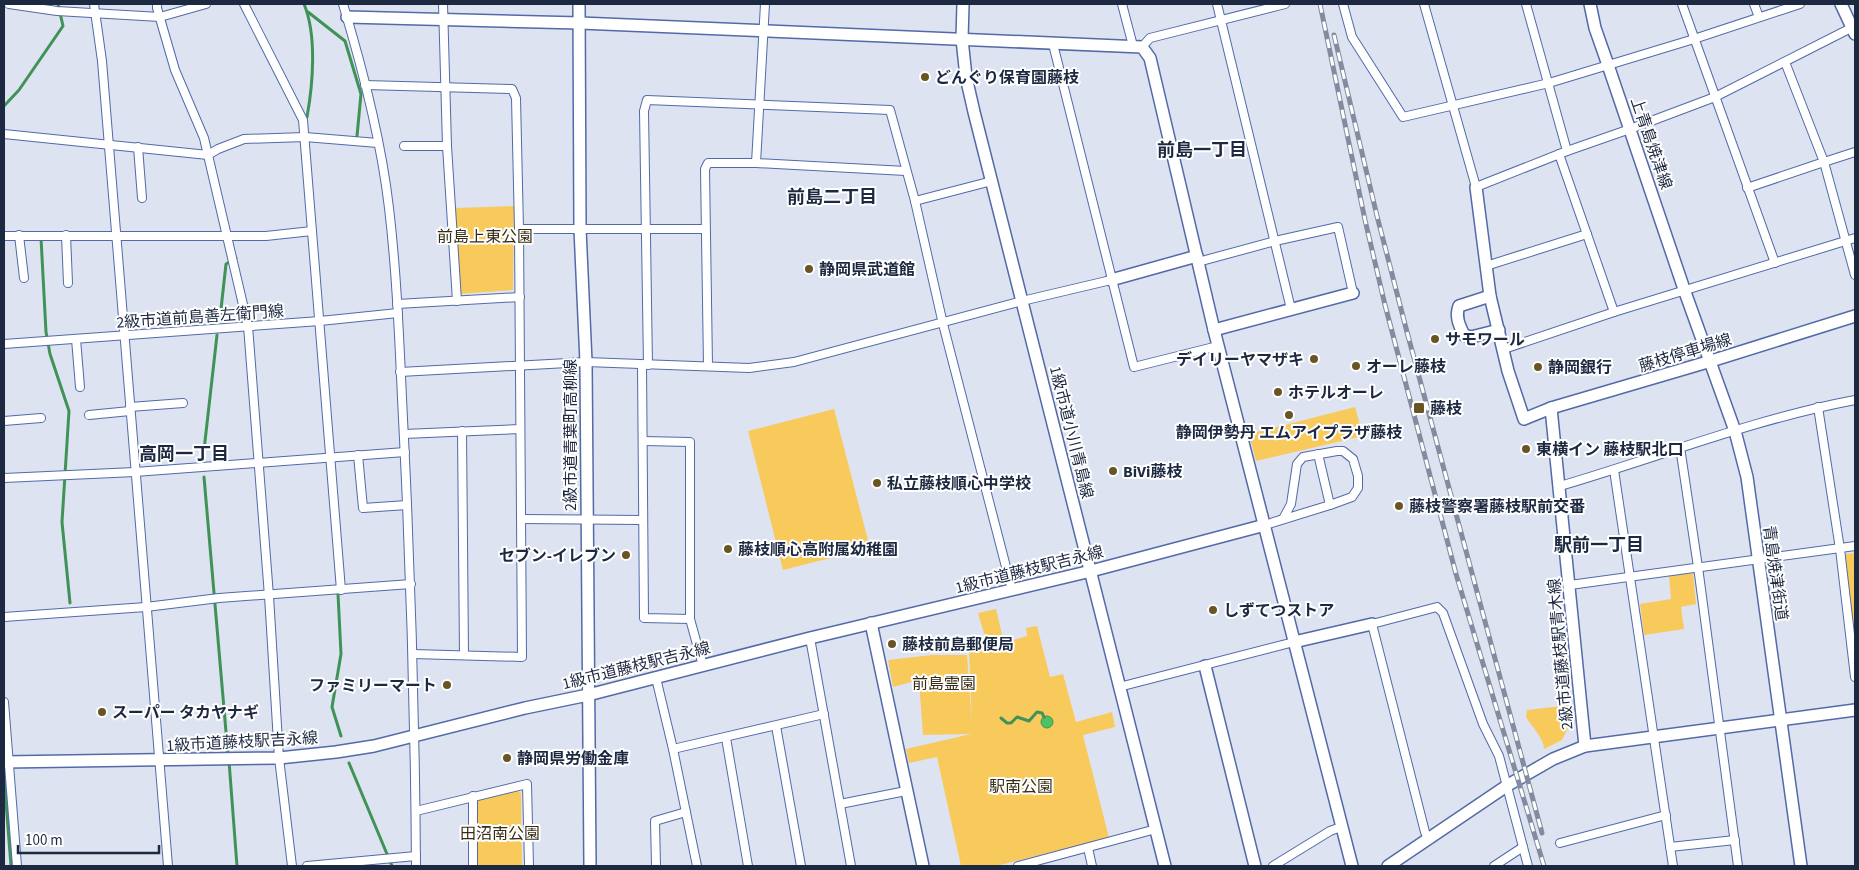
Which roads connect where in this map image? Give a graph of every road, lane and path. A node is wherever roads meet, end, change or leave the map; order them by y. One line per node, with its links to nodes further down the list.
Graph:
1 (9, 4): 22 (street)
2 (94, 4): 22 (street)
3 (157, 4): 23 (street)
4 (206, 4): 23 (street)
5 (244, 4): 45 (street)
6 (343, 4): 24 (street)
7 (443, 4): 26 (street)
8 (579, 4): 28 (street, 2級市道青葉町高柳線)
9 (765, 4): 30 (street)
10 (962, 4): 31 (street, 1級市道小川青島線)
11 (1122, 4): 34 (street)
12 (1216, 4): 27 (street)
13 (1285, 4): 27 (street)
14 (1343, 4): 42 (street)
15 (1424, 4): 42 (street)
16 (1526, 4): 37 (street)
17 (1590, 4): 36 (street, 上青島焼津線)
18 (1682, 4): 32 (street)
19 (1754, 4): 25 (street)
20 (1800, 4): 25 (street)
21 (1841, 4): 29 (street)
22 (96, 13): 23 (street); 47 (street)
23 (160, 17): 53 (street)
24 (347, 17): 26 (street); 38 (street)
25 (1759, 17): 32 (street)
26 (443, 19): 28 (street); 39 (street)
27 (1221, 21): 34 (street); 74 (street)
28 (580, 23): 30 (street); 63 (street, 2級市道青葉町高柳線)
29 (1854, 29): 35 (street)
30 (764, 32): 31 (street); 41 (street)
31 (962, 39): 33 (street); 57 (street, 1級市道小川青島線)
32 (1694, 39): 36 (street); 40 (street)
33 (1053, 44): 34 (street); 81 (street)
34 (1137, 46): 76 (street)
35 (1785, 62): 40 (street); 54 (street)
36 (1608, 65): 37 (street); 43 (street, 上青島焼津線)
37 (1549, 82): 42 (street); 51 (street)
38 (364, 85): 39 (street); 46 (street)
39 (446, 88): 49 (street); 62 (street)
40 (1715, 97): 43 (street); 59 (street)
41 (759, 105): 55 (street); 56 (street); 65 (street)
42 (1452, 105): 58 (street)
43 (1630, 130): 51 (street); 83 (street, 上青島焼津線)
44 (4, 134): 47 (street)
45 (304, 137): 46 (street); 53 (street); 66 (street)
46 (378, 143): 89 (street)
47 (109, 146): 50 (street); 72 (street)
48 (404, 146): 49 (street)
49 (448, 146): 87 (street)
50 (138, 147): 53 (street); 60 (street)
51 (1563, 152): 58 (street); 67 (street)
52 (1855, 152): 54 (street)
53 (208, 155): 70 (street)
54 (1824, 162): 59 (street); 75 (street)
55 (756, 163): 56 (street); 64 (street)
56 (906, 171): 61 (street)
57 (992, 181): 61 (street); 88 (street, 1級市道小川青島線)
58 (1476, 188): 78 (street)
59 (1747, 188): 77 (street)
60 (142, 198)
61 (915, 201): 95 (street)
62 (519, 229): 63 (street); 86 (street)
63 (580, 229): 65 (street); 105 (street, 2級市道青葉町高柳線)
64 (705, 229): 65 (street); 108 (street)
65 (645, 230): 107 (street)
66 (312, 231): 70 (street); 94 (street)
67 (1587, 234): 78 (street); 91 (street)
68 (19, 235): 69 (street); 71 (street); 80 (street)
69 (66, 235): 72 (street); 82 (street)
70 (226, 235): 72 (street); 96 (street)
71 (4, 236)
72 (116, 236): 99 (street)
73 (1855, 238): 75 (street)
74 (1274, 241): 76 (street); 84 (street); 90 (street)
75 (1845, 242): 77 (street); 79 (street)
76 (1198, 259): 81 (street); 97 (street)
77 (1775, 263): 83 (street)
78 (1486, 266): 85 (street)
79 (1855, 275)
80 (24, 278)
81 (1111, 280): 88 (street); 102 (street)
82 (68, 283)
83 (1685, 292): 91 (street); 104 (street, 青島焼津街道)
84 (1353, 293): 90 (street)
85 (1490, 296): 98 (street); 98 (street)
86 (520, 297): 87 (street); 106 (street)
87 (457, 301): 89 (street)
88 (1022, 301): 95 (street); 144 (street, 1級市道小川青島線)
89 (397, 304): 92 (street)
90 (1291, 308): 97 (street)
91 (1614, 312): 103 (street)
92 (398, 314): 94 (street, 2級市道前島善左衛門線); 109 (street)
93 (1855, 316): 104 (street, 藤枝停車場線)
94 (320, 321): 96 (street, 2級市道前島善左衛門線); 128 (street)
95 (942, 324): 108 (street); 149 (street)
96 (248, 326): 99 (street, 2級市道前島善左衛門線); 129 (street)
97 (1214, 330): 102 (street)
98 (1499, 330): 103 (street)
99 (124, 336): 100 (street, 2級市道前島善左衛門線); 115 (street)
100 (76, 339): 101 (street, 2級市道前島善左衛門線); 110 (street)
101 (4, 344)
102 (1218, 346): 139 (street)
103 (1504, 349): 114 (street, 藤枝停車場線)
104 (1711, 361): 114 (street, 藤枝停車場線); 121 (street, 青島焼津街道)
105 (586, 362): 106 (street); 107 (street); 137 (street, 2級市道青葉町高柳線)
106 (520, 365): 109 (street); 119 (street)
107 (645, 365): 108 (street); 123 (street)
108 (708, 366)
109 (400, 372): 122 (street)
110 (80, 387)
111 (1855, 400): 113 (street)
112 (183, 403): 115 (street)
113 (1818, 407): 121 (street); 141 (street)
114 (1551, 408): 133 (street, 2級市道藤枝駅青木線)
115 (130, 409): 116 (street); 131 (street)
116 (89, 415)
117 (41, 418): 118 (street)
118 (4, 421)
119 (520, 429): 120 (street); 136 (street)
120 (462, 431): 122 (street); 160 (street)
121 (1735, 431): 124 (street); 142 (street, 青島焼津街道)
122 (404, 434): 125 (street)
123 (643, 441): 138 (street); 153 (street)
124 (1680, 447): 130 (street); 143 (street)
125 (405, 452): 127 (street); 134 (street)
126 (1318, 454): 135 (street); 135 (street, 1級市道藤枝駅吉永線); 139 (street, 1級市道藤枝駅吉永線)
127 (358, 455): 128 (street); 134 (street)
128 (330, 458): 129 (street); 148 (street)
129 (259, 463): 131 (street); 150 (street)
130 (1614, 470): 133 (street); 145 (street)
131 (135, 472): 132 (street); 151 (street)
132 (4, 478)
133 (1560, 486): 147 (street, 2級市道藤枝駅青木線)
134 (407, 505): 146 (street)
135 (1330, 506): 139 (street, 1級市道藤枝駅吉永線)
136 (521, 519): 137 (street); 160 (street)
137 (586, 519): 138 (street); 166 (street, 2級市道青葉町高柳線)
138 (644, 520): 153 (street)
139 (1265, 525): 144 (street, 1級市道藤枝駅吉永線); 158 (street)
140 (1855, 546): 141 (street)
141 (1840, 549): 142 (street); 156 (street)
142 (1758, 560): 143 (street); 170 (street, 青島焼津街道)
143 (1698, 567): 145 (street); 172 (street)
144 (1091, 571): 149 (street, 1級市道藤枝駅吉永線); 165 (street, 1級市道小川青島線)
145 (1631, 576): 147 (street); 175 (street)
146 (411, 584): 148 (street); 159 (street)
147 (1570, 585): 176 (street, 2級市道藤枝駅青木線)
148 (341, 590): 150 (street)
149 (1012, 590): 154 (street, 1級市道藤枝駅吉永線)
150 (269, 596): 151 (street); 178 (street)
151 (146, 607): 152 (street); 179 (street)
152 (4, 617)
153 (690, 620): 161 (street)
154 (871, 623): 157 (street, 1級市道藤枝駅吉永線); 182 (street)
155 (1372, 624): 158 (street); 181 (street); 190 (street)
156 (1852, 634): 163 (street)
157 (810, 638): 161 (street, 1級市道藤枝駅吉永線); 169 (street)
158 (1294, 642): 162 (street); 188 (street)
159 (413, 654): 160 (street); 173 (street)
160 (464, 655)
161 (703, 666): 164 (street, 1級市道藤枝駅吉永線)
162 (1205, 666): 165 (street); 215 (street)
163 (1855, 676)
164 (656, 678): 166 (street, 1級市道藤枝駅吉永線); 177 (street)
165 (1119, 687): 189 (street, 1級市道小川青島線)
166 (588, 695): 173 (street, 1級市道藤枝駅吉永線); 205 (street, 2級市道青葉町高柳線)
167 (4, 702): 180 (street)
168 (1855, 710): 170 (street, 2級市道藤枝駅青木線)
169 (824, 714): 171 (street); 184 (street)
170 (1780, 720): 172 (street, 2級市道藤枝駅青木線); 223 (street, 青島焼津街道)
171 (776, 726): 174 (street); 209 (street)
172 (1719, 728): 175 (street, 2級市道藤枝駅青木線); 191 (street)
173 (415, 737): 178 (street, 1級市道藤枝駅吉永線); 185 (street)
174 (726, 738): 177 (street); 208 (street)
175 (1654, 738): 176 (street, 2級市道藤枝駅青木線); 187 (street)
176 (1585, 746): 181 (street)
177 (673, 749): 186 (street)
178 (279, 758): 179 (street, 1級市道藤枝駅吉永線); 200 (street)
179 (159, 761): 180 (street, 1級市道藤枝駅吉永線); 199 (street)
180 (6, 762): 198 (street)
181 (1508, 785): 190 (street); 193 (street)
182 (906, 791): 184 (street); 211 (street)
183 (472, 796): 185 (street); 203 (street); 204 (street)
184 (840, 804): 210 (street)
185 (416, 811): 196 (street)
186 (686, 812): 206 (street); 207 (street)
187 (1666, 816): 192 (street); 194 (street)
188 (1341, 827): 216 (street); 217 (street)
189 (1156, 828): 195 (street); 214 (street, 1級市道小川青島線)
190 (1429, 840): 218 (street)
191 (1735, 840): 194 (street); 222 (street)
192 (1560, 844)
193 (1523, 847): 219 (street); 220 (street)
194 (1670, 847): 221 (street)
195 (1088, 848): 197 (street); 213 (street)
196 (416, 856): 201 (street); 202 (street)
197 (1032, 865): 212 (street)
198 (17, 866)
199 (168, 866)
200 (292, 866)
201 (308, 866)
202 (416, 866)
203 (473, 866)
204 (529, 866)
205 (590, 866)
206 (656, 866)
207 (697, 866)
208 (748, 866)
209 (801, 866)
210 (851, 866)
211 (922, 866)
212 (1018, 866)
213 (1092, 866)
214 (1165, 866)
215 (1254, 866)
216 (1273, 866)
217 (1352, 866)
218 (1388, 866)
219 (1494, 866)
220 (1528, 866)
221 (1673, 866)
222 (1738, 866)
223 (1801, 866)

